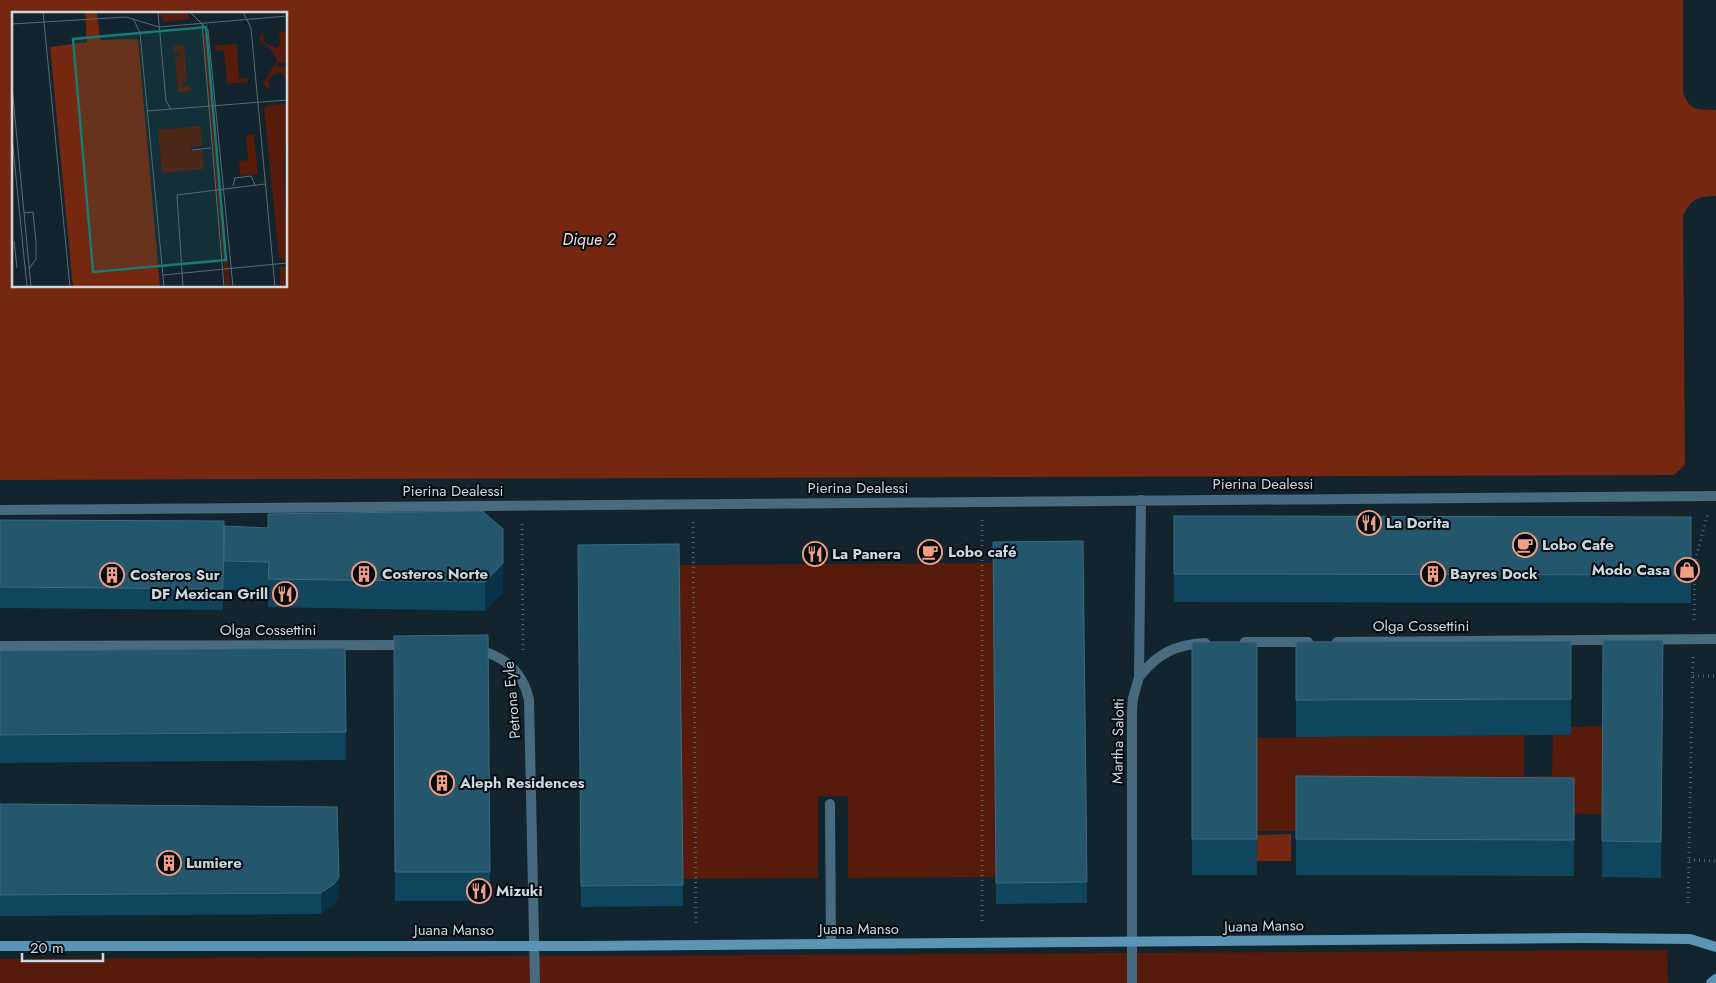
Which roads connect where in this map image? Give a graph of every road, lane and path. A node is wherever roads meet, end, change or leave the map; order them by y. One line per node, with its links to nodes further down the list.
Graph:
1 (1715, 496): 2 (street, Pierina Dealessi); 7 (path)
2 (1141, 500): 3 (street, Pierina Dealessi); 16 (street, Martha Salotti)
3 (982, 502): 4 (street, Pierina Dealessi); 23 (path)
4 (692, 504): 5 (street, Pierina Dealessi); 25 (path)
5 (522, 505): 6 (street, Pierina Dealessi); 17 (path, Petrona Eyle)
6 (0, 510)
7 (1694, 639): 8 (street, Olga Cossettini); 10 (street, Olga Cossettini); 14 (path)
8 (1716, 639)
9 (1212, 642): 16 (street)
10 (1231, 642)
11 (418, 645): 12 (street, Olga Cossettini)
12 (0, 646)
13 (463, 646): 17 (street)
14 (1693, 676): 15 (path); 19 (path)
15 (1716, 676)
16 (1138, 677): 22 (street, Martha Salotti)
17 (523, 681): 27 (street, Petrona Eyle)
18 (830, 804): 24 (street)
19 (1689, 860): 20 (path); 21 (path)
20 (1716, 861)
21 (1688, 904)
22 (1132, 942): 23 (street, Juana Manso); 28 (street, Juana Manso); 31 (street, Martha Salotti)
23 (982, 943): 24 (street, Juana Manso)
24 (831, 944): 25 (street, Juana Manso)
25 (696, 945): 27 (street, Juana Manso)
26 (0, 946): 27 (street, Juana Manso)
27 (534, 946): 30 (street, Petrona Eyle)
28 (1716, 947)
29 (1716, 979): 32 (street)
30 (535, 983)
31 (1132, 983)
32 (1711, 983)

